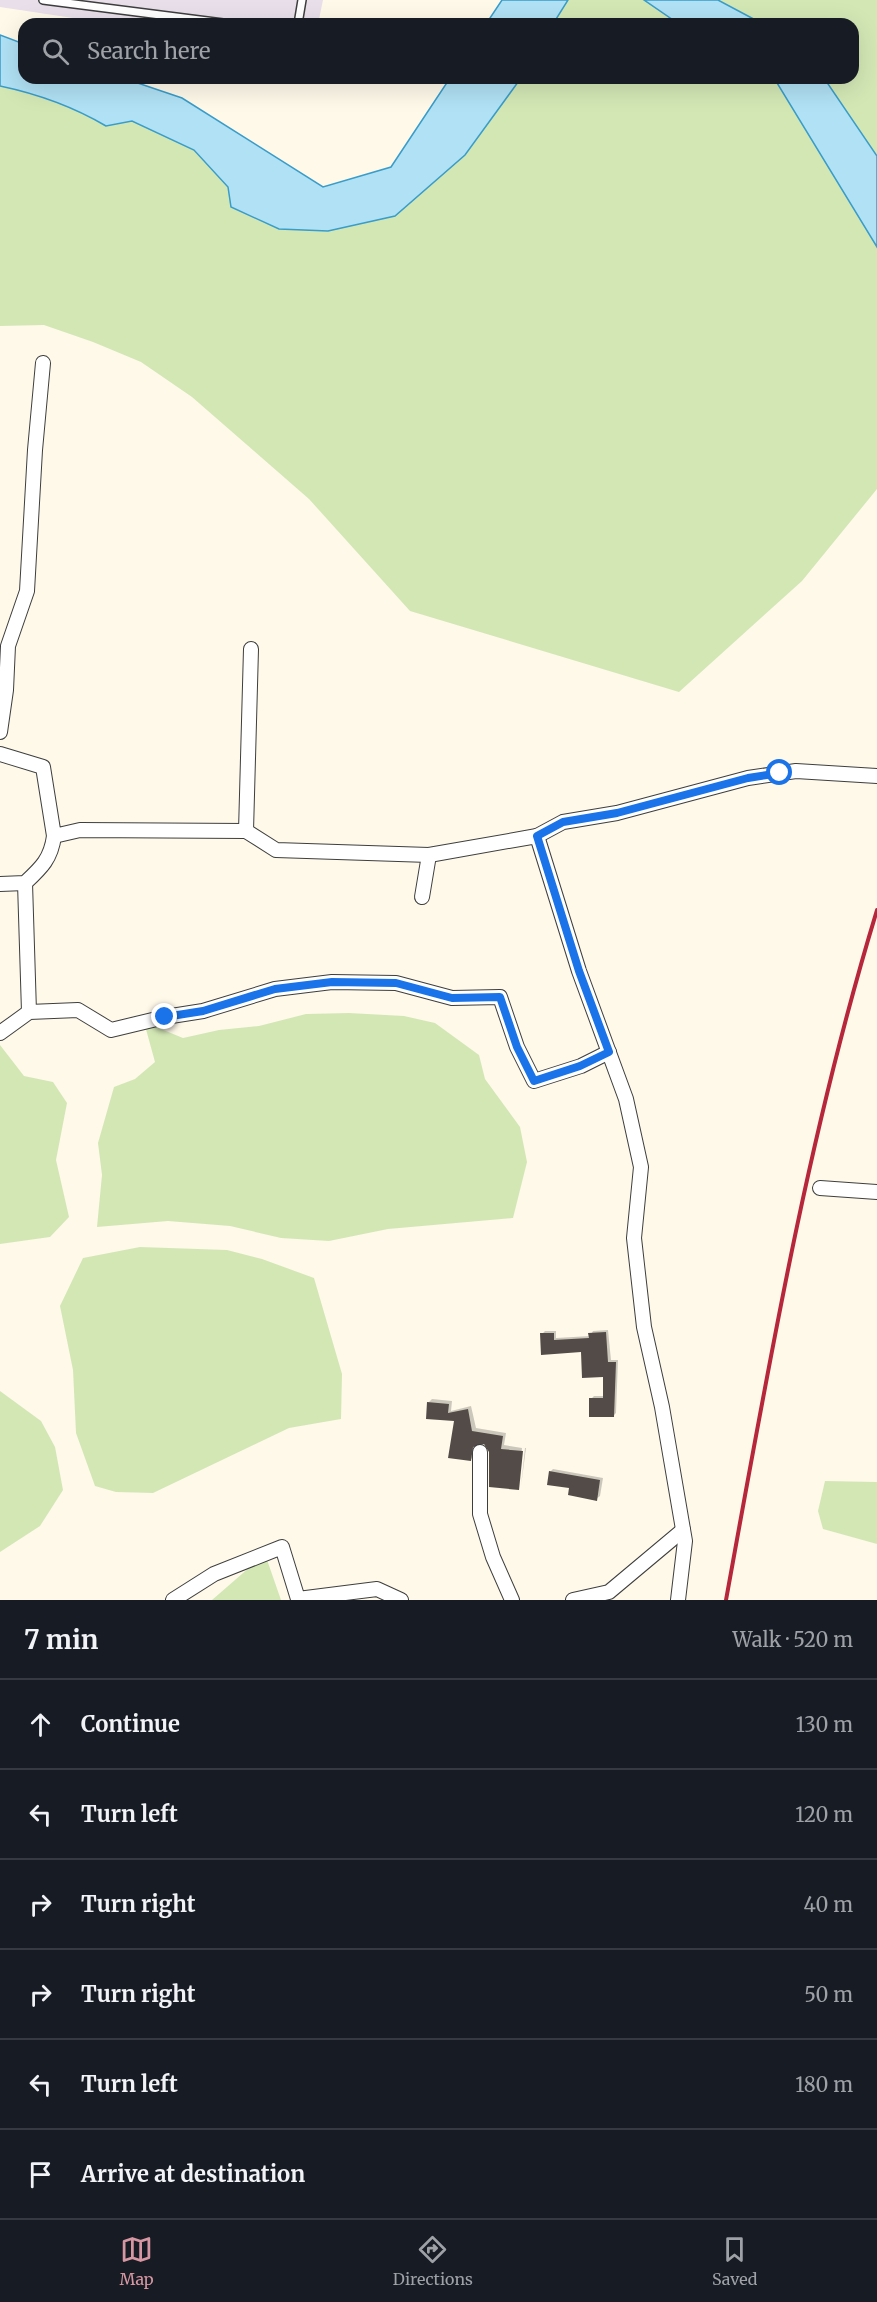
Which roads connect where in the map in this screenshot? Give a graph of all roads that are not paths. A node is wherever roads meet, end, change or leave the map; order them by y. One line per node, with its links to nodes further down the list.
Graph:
1 (43, 0): 3 (lane)
2 (302, 0): 4 (lane)
3 (184, 18)
4 (299, 18)
5 (43, 363): 7 (street)
6 (251, 649): 10 (street)
7 (0, 732)
8 (0, 754): 11 (street)
9 (877, 776): 12 (street)
10 (246, 831): 11 (street); 13 (street)
11 (54, 836): 14 (street)
12 (537, 836): 13 (street); 19 (street)
13 (429, 855): 16 (street)
14 (25, 883): 15 (street); 17 (street)
15 (0, 884)
16 (422, 897)
17 (29, 1012): 18 (street); 19 (street)
18 (0, 1033)
19 (609, 1052): 23 (street)
20 (820, 1188): 21 (street)
21 (877, 1192)
22 (480, 1452): 27 (street)
23 (682, 1530): 28 (street); 29 (street)
24 (173, 1600): 25 (street)
25 (298, 1600): 26 (street)
26 (401, 1600)
27 (512, 1600)
28 (573, 1600)
29 (678, 1600)

